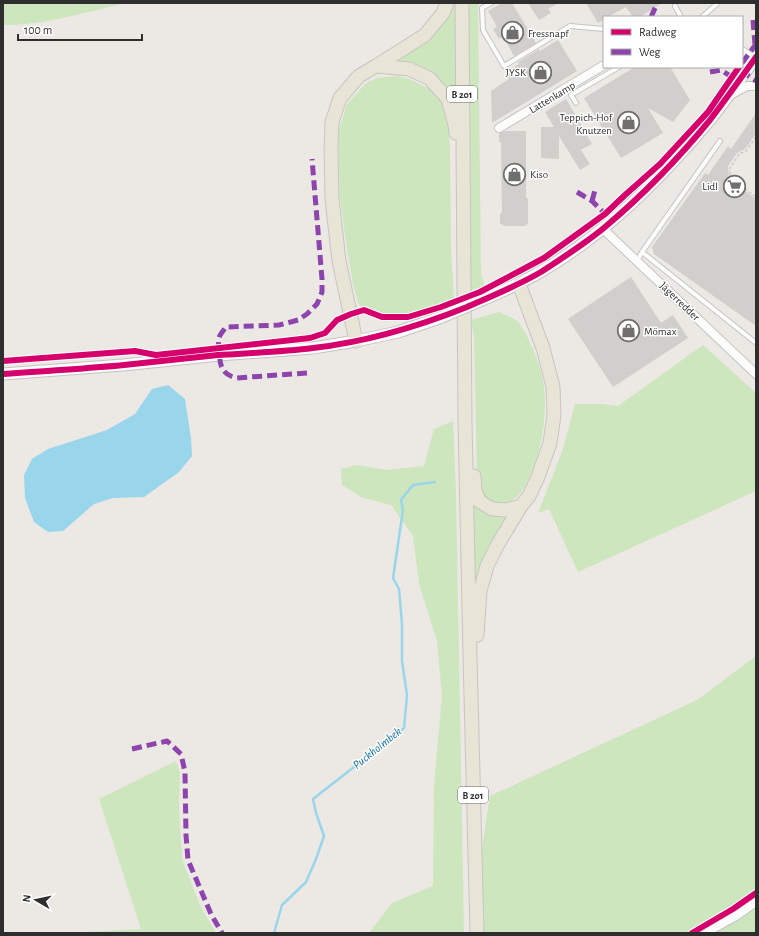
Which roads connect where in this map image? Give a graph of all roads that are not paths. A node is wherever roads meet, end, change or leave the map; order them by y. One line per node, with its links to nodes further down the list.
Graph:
1 (447, 3): 11 (main road)
2 (462, 3): 19 (main road, B 201)
3 (491, 3): 8 (lane)
4 (718, 3): 7 (lane)
5 (675, 6): 6 (lane)
6 (680, 16)
7 (703, 16)
8 (603, 29)
9 (743, 52): 10 (street)
10 (755, 59): 15 (street)
11 (376, 66): 19 (main road); 24 (main road)
12 (603, 66): 17 (street, Lattenkamp)
13 (617, 68): 16 (lane)
14 (756, 86): 15 (street)
15 (728, 97): 20 (street)
16 (576, 103)
17 (499, 128)
18 (720, 141): 21 (lane)
19 (463, 185): 28 (main road, B 201)
20 (603, 229): 22 (street, Jägerredder); 23 (street)
21 (642, 252): 22 (lane); 25 (lane)
22 (637, 261): 27 (street, Jägerredder)
23 (518, 284): 24 (street, bridge); 29 (main road)
24 (356, 341): 26 (street)
25 (756, 343)
26 (3, 374)
27 (756, 374)
28 (465, 422): 29 (main road); 30 (main road, B 201)
29 (521, 506): 30 (main road)
30 (470, 656): 32 (main road, B 201)
31 (756, 902): 33 (street)
32 (476, 933)
33 (705, 933)

